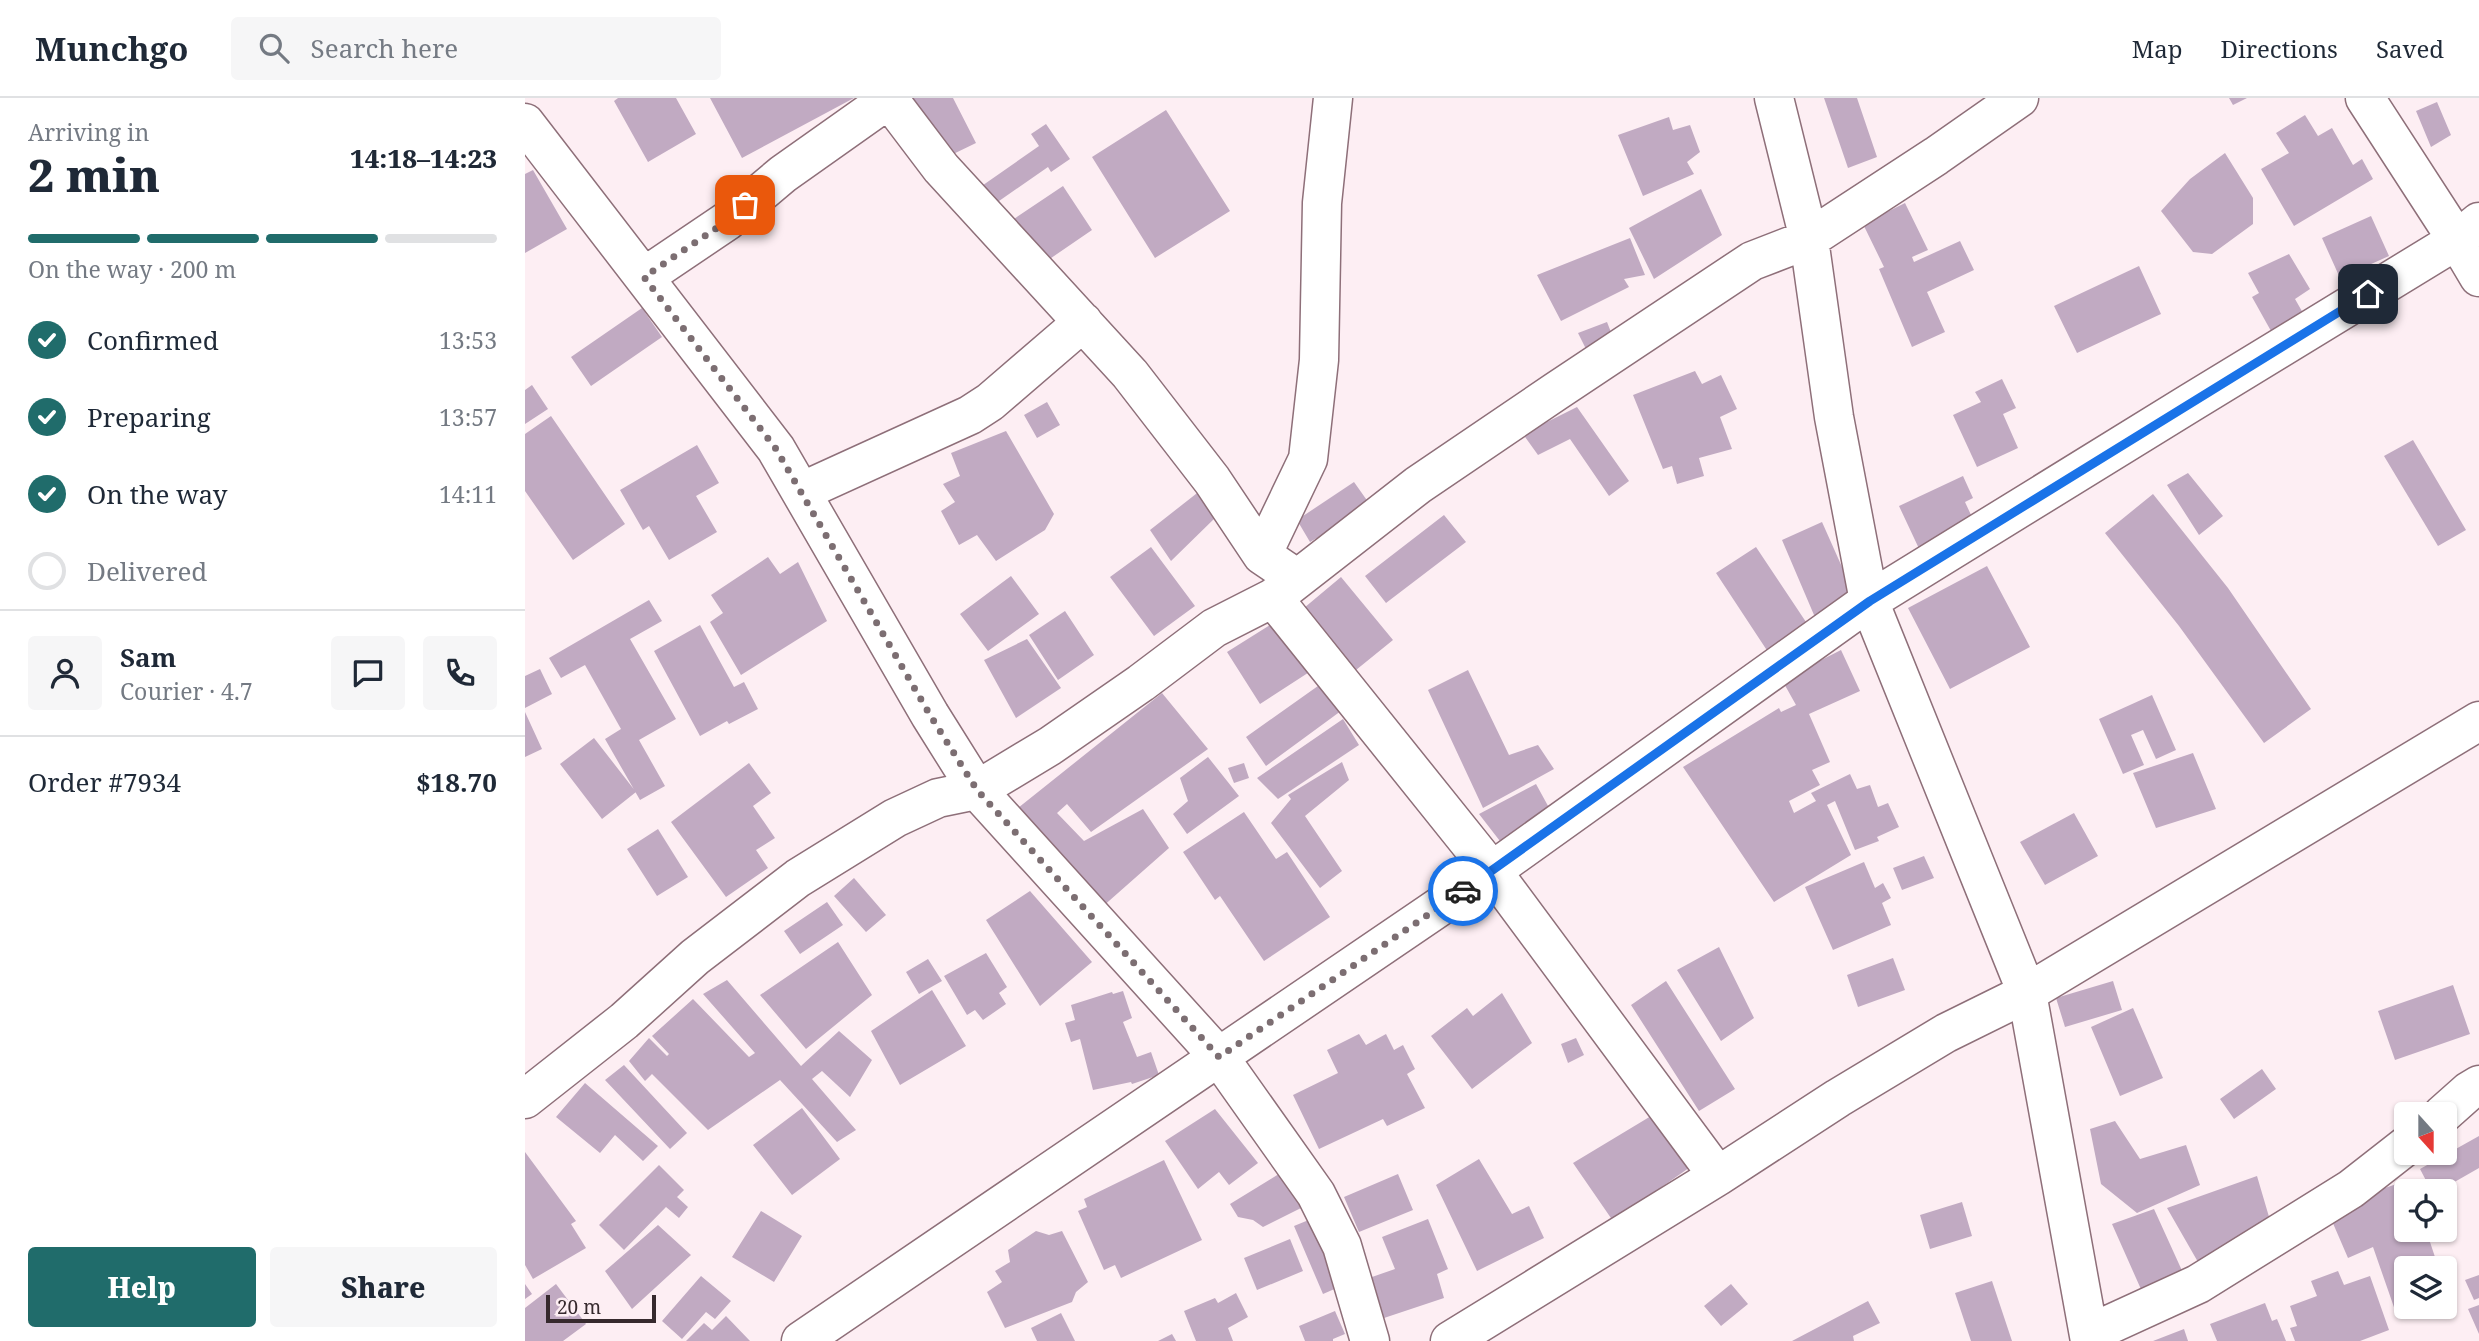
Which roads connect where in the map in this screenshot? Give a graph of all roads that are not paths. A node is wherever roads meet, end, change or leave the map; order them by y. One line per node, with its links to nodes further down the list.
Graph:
1 (1333, 98): 13 (street)
2 (1774, 98): 8 (street)
3 (2019, 98): 8 (street)
4 (2365, 98): 7 (street)
5 (889, 99): 9 (street); 11 (street)
6 (525, 123): 9 (street)
7 (2468, 231): 10 (street); 15 (street)
8 (1809, 239): 14 (street); 15 (street)
9 (644, 277): 12 (street)
10 (2479, 277)
11 (1083, 322): 12 (street); 13 (street)
12 (801, 492): 17 (street)
13 (1262, 555): 14 (street)
14 (1285, 588): 17 (street); 18 (street)
15 (1870, 601): 18 (street); 19 (street)
16 (2479, 721): 19 (street)
17 (977, 790): 20 (street); 22 (street)
18 (1492, 871): 20 (street); 25 (street)
19 (2027, 993): 25 (street); 26 (street)
20 (1219, 1057): 27 (street); 28 (street)
21 (2479, 1085): 23 (street)
22 (525, 1099)
23 (2456, 1102)
24 (2394, 1155): 26 (street)
25 (1718, 1176): 29 (street)
26 (2090, 1337)
27 (801, 1341)
28 (1370, 1341)
29 (1450, 1341)

